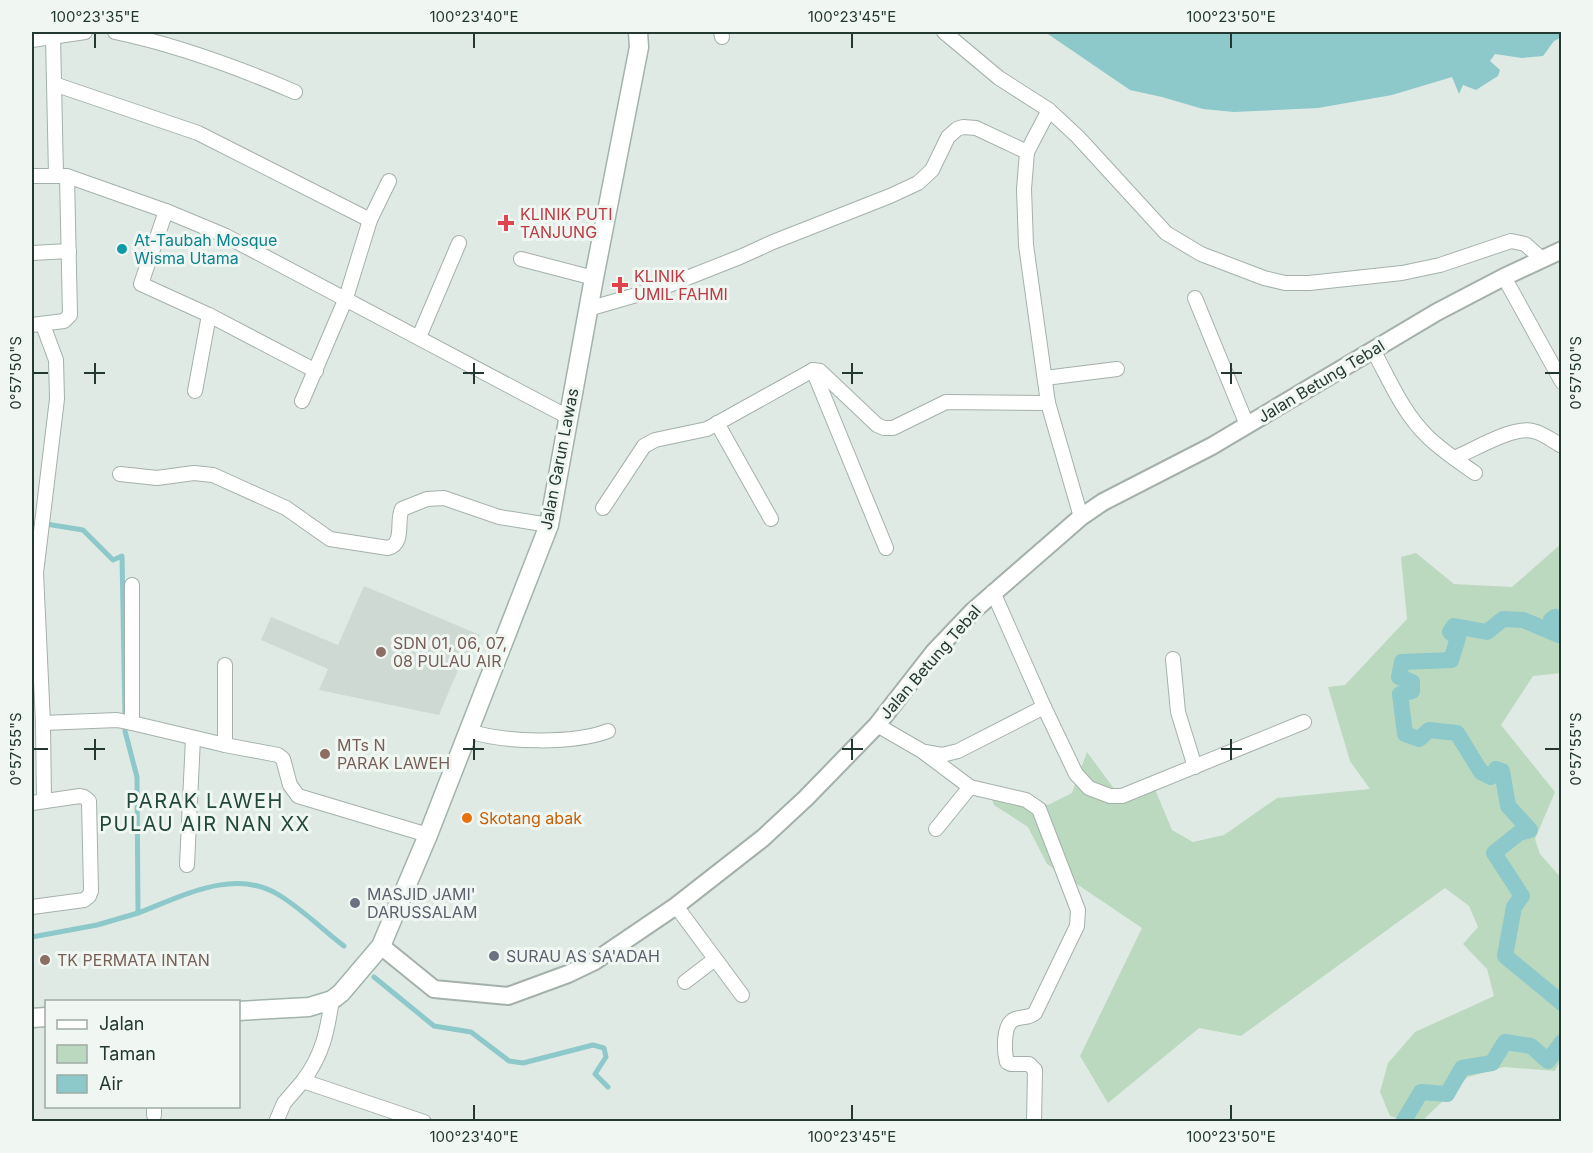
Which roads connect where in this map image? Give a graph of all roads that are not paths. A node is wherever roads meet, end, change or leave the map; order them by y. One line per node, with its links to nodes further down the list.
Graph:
1 (85, 32): 5 (street)
2 (115, 32): 8 (street)
3 (638, 32): 23 (main road, Jalan Garun Lawas)
4 (944, 32): 9 (street)
5 (53, 37): 6 (street); 7 (street)
6 (32, 40)
7 (54, 84): 12 (street); 15 (street)
8 (295, 92)
9 (1049, 110): 10 (street); 21 (street)
10 (1027, 152): 26 (street); 34 (street)
11 (32, 176): 12 (street)
12 (61, 176): 14 (street); 18 (street)
13 (389, 181): 15 (street)
14 (166, 211): 24 (street); 27 (street)
15 (370, 220): 24 (street)
16 (459, 243): 29 (street)
17 (1562, 250): 21 (street, Jalan Betung Tebal)
18 (69, 251): 19 (street); 28 (street)
19 (32, 253)
20 (521, 259): 23 (street)
21 (1542, 259): 22 (street, Jalan Betung Tebal)
22 (1504, 277): 30 (street, Jalan Betung Tebal); 35 (street)
23 (594, 278): 26 (main road, Jalan Garun Lawas)
24 (345, 298): 29 (street); 33 (street)
25 (1195, 298): 41 (street)
26 (588, 309): 39 (main road, Jalan Garun Lawas)
27 (209, 315): 33 (street); 36 (street)
28 (37, 325): 57 (street)
29 (419, 337): 39 (street)
30 (1373, 350): 41 (street, Jalan Betung Tebal); 43 (street)
31 (813, 369): 38 (street); 40 (street); 50 (street)
32 (1117, 369): 34 (street)
33 (315, 371): 37 (street)
34 (1045, 378): 38 (street)
35 (1562, 382)
36 (195, 391)
37 (302, 401)
38 (1048, 403): 47 (street)
39 (568, 417): 49 (main road, Jalan Garun Lawas)
40 (717, 423): 46 (street); 48 (street)
41 (1247, 425): 47 (street, Jalan Betung Tebal)
42 (1562, 446): 43 (street)
43 (1454, 458): 44 (street)
44 (1474, 473)
45 (120, 474): 49 (street)
46 (603, 508)
47 (1081, 518): 52 (street, Jalan Betung Tebal)
48 (771, 519)
49 (549, 525): 60 (main road, Jalan Garun Lawas)
50 (886, 548)
51 (132, 585): 58 (street)
52 (993, 592): 55 (street); 59 (street, Jalan Betung Tebal)
53 (1173, 659): 65 (street)
54 (225, 665): 63 (street)
55 (1044, 707): 64 (street); 65 (street)
56 (1304, 722): 65 (street)
57 (43, 723): 58 (street); 67 (street)
58 (132, 723): 62 (street)
59 (877, 725): 64 (street); 71 (street, Jalan Betung Tebal)
60 (469, 731): 61 (street); 69 (main road, Jalan Garun Lawas)
61 (608, 731)
62 (193, 738): 63 (street); 70 (street)
63 (225, 745): 69 (street)
64 (922, 751): 66 (street)
65 (1196, 766)
66 (970, 787): 68 (street); 83 (street)
67 (38, 802): 72 (street)
68 (936, 829)
69 (428, 835): 73 (main road, Jalan Garun Lawas)
70 (187, 865)
71 (676, 906): 73 (street, Jalan Betung Tebal); 74 (street)
72 (32, 907)
73 (381, 946): 77 (main road, Jalan Garun Lawas)
74 (715, 959): 75 (street); 76 (street)
75 (685, 982)
76 (742, 996)
77 (332, 1000): 78 (main road, Jalan Garun Lawas); 79 (street)
78 (240, 1011)
79 (303, 1081): 80 (street); 81 (street)
80 (409, 1120): 82 (street)
81 (276, 1122)
82 (424, 1122)
83 (1034, 1122)

